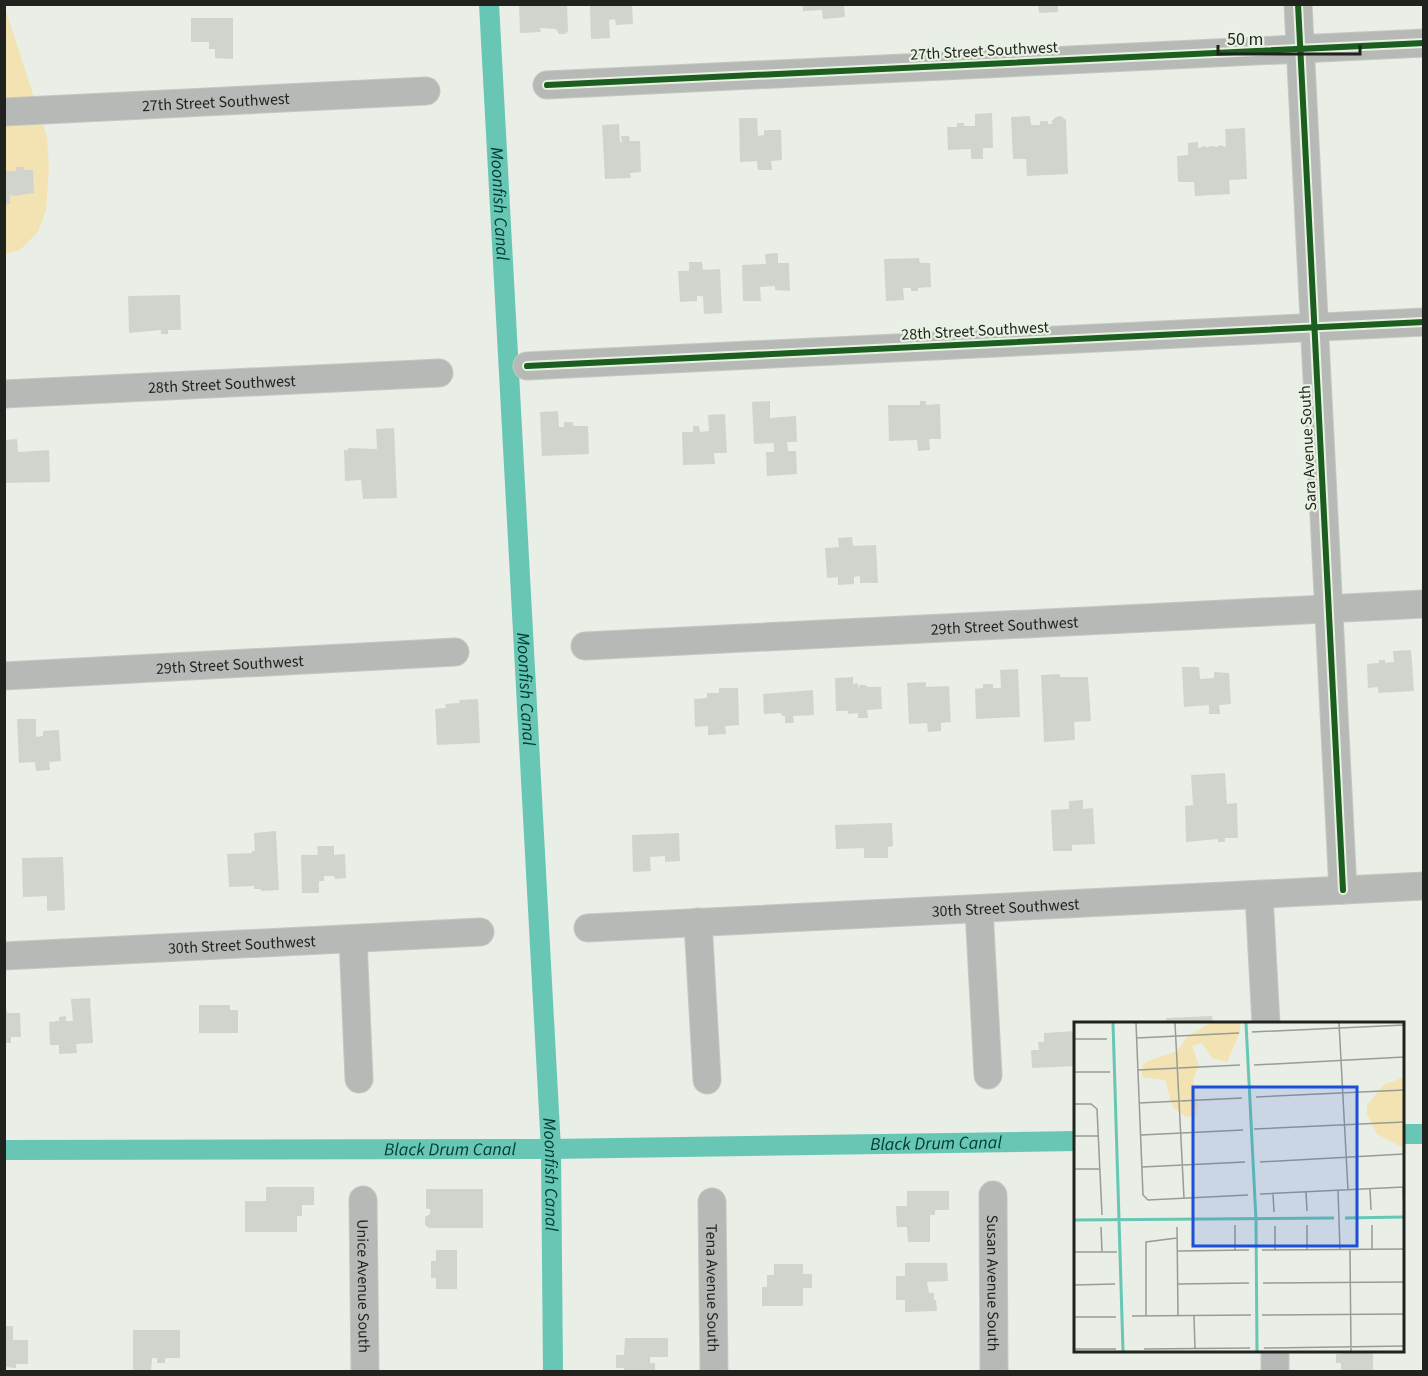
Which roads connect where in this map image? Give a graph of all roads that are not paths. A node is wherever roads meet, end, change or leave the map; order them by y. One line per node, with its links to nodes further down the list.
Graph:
1 (1298, 4): 3 (street, Sara Avenue South)
2 (1424, 43): 3 (street, 27th Street Southwest)
3 (1300, 48): 4 (street, 27th Street Southwest); 8 (street, Sara Avenue South)
4 (547, 86)
5 (426, 91): 6 (street, 27th Street Southwest)
6 (4, 112)
7 (1424, 322): 8 (street, 28th Street Southwest)
8 (1314, 327): 9 (street, 28th Street Southwest); 13 (street, Sara Avenue South)
9 (527, 366)
10 (439, 373): 11 (street, 28th Street Southwest)
11 (4, 394)
12 (1424, 604): 13 (street, 29th Street Southwest)
13 (1328, 609): 14 (street, 29th Street Southwest); 18 (street, Sara Avenue South)
14 (585, 646)
15 (455, 652): 16 (street, 29th Street Southwest)
16 (4, 676)
17 (1424, 886): 18 (street, 30th Street Southwest)
18 (1343, 891): 19 (street, 30th Street Southwest)
19 (1259, 895): 20 (street, 30th Street Southwest); 26 (street)
20 (979, 909): 21 (street, 30th Street Southwest); 27 (street)
21 (698, 922): 22 (street, 30th Street Southwest); 29 (street)
22 (588, 928)
23 (480, 932): 24 (street, 30th Street Southwest)
24 (353, 939): 25 (street, 30th Street Southwest); 28 (street)
25 (4, 956)
26 (1266, 1022)
27 (988, 1075)
28 (359, 1079)
29 (707, 1080)
30 (993, 1195): 36 (street, Susan Avenue South)
31 (363, 1200): 34 (street, Unice Avenue South)
32 (712, 1202): 35 (street, Tena Avenue South)
33 (1275, 1352): 37 (street)
34 (365, 1371)
35 (714, 1371)
36 (994, 1371)
37 (1275, 1371)

